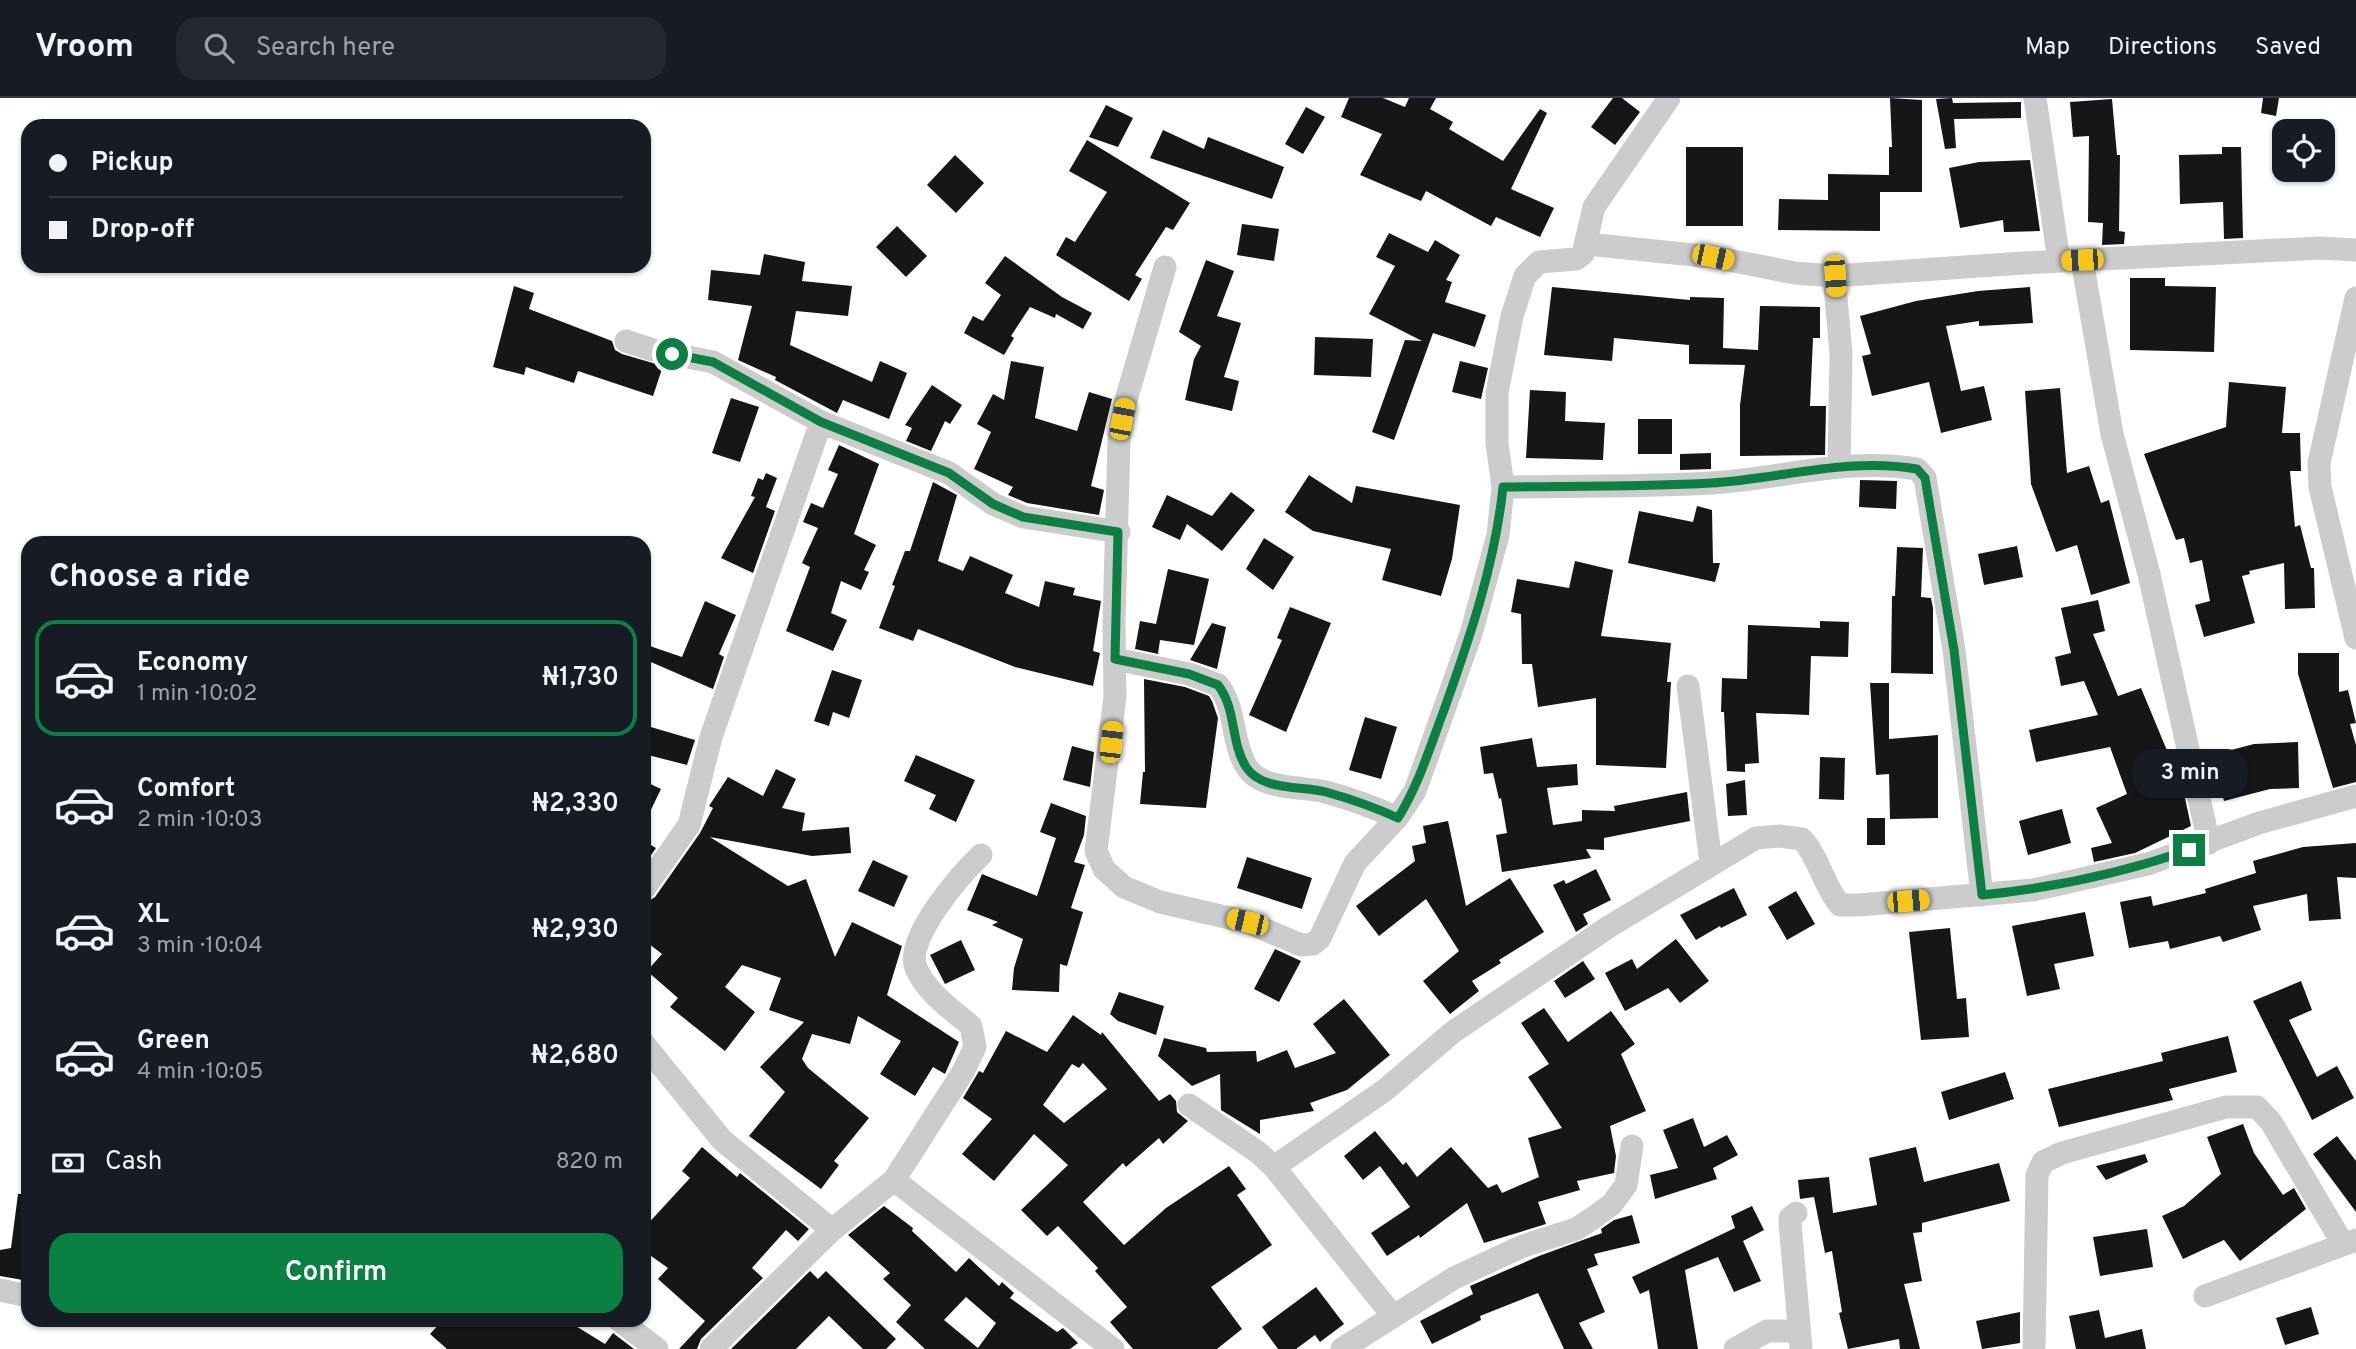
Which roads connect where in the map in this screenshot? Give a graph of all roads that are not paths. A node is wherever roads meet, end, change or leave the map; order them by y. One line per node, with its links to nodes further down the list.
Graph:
1 (1669, 98): 3 (street)
2 (2035, 98): 5 (street)
3 (1587, 244): 7 (street); 12 (street)
4 (2356, 250): 5 (street)
5 (2071, 260): 7 (street); 19 (street)
6 (1165, 267): 13 (street)
7 (1835, 276): 11 (street)
8 (2356, 298): 14 (street)
9 (626, 341): 10 (street)
10 (821, 422): 13 (street); 22 (street)
11 (1839, 466): 12 (street); 23 (street)
12 (1503, 487): 18 (street)
13 (1118, 532): 15 (street)
14 (2356, 638)
15 (1115, 659): 18 (street); 18 (street)
16 (1688, 686): 21 (street)
17 (2356, 796): 19 (street)
18 (1398, 818)
19 (2209, 843): 23 (street)
20 (981, 855): 28 (street)
21 (1711, 863): 23 (street); 27 (street)
22 (651, 879)
23 (1982, 895)
24 (651, 1053): 30 (street)
25 (1189, 1105): 27 (street)
26 (1632, 1146): 35 (street)
27 (1274, 1167): 35 (street)
28 (894, 1180): 30 (street); 40 (street)
29 (1796, 1213): 37 (street)
30 (832, 1230): 39 (street)
31 (2350, 1242): 34 (street); 43 (street)
32 (0, 1290): 33 (street)
33 (21, 1294)
34 (2204, 1296)
35 (1393, 1317): 41 (street)
36 (628, 1327): 38 (street)
37 (1800, 1340): 42 (street)
38 (657, 1349)
39 (711, 1349)
40 (1113, 1349)
41 (1342, 1349)
42 (1735, 1349)
43 (2034, 1349)

